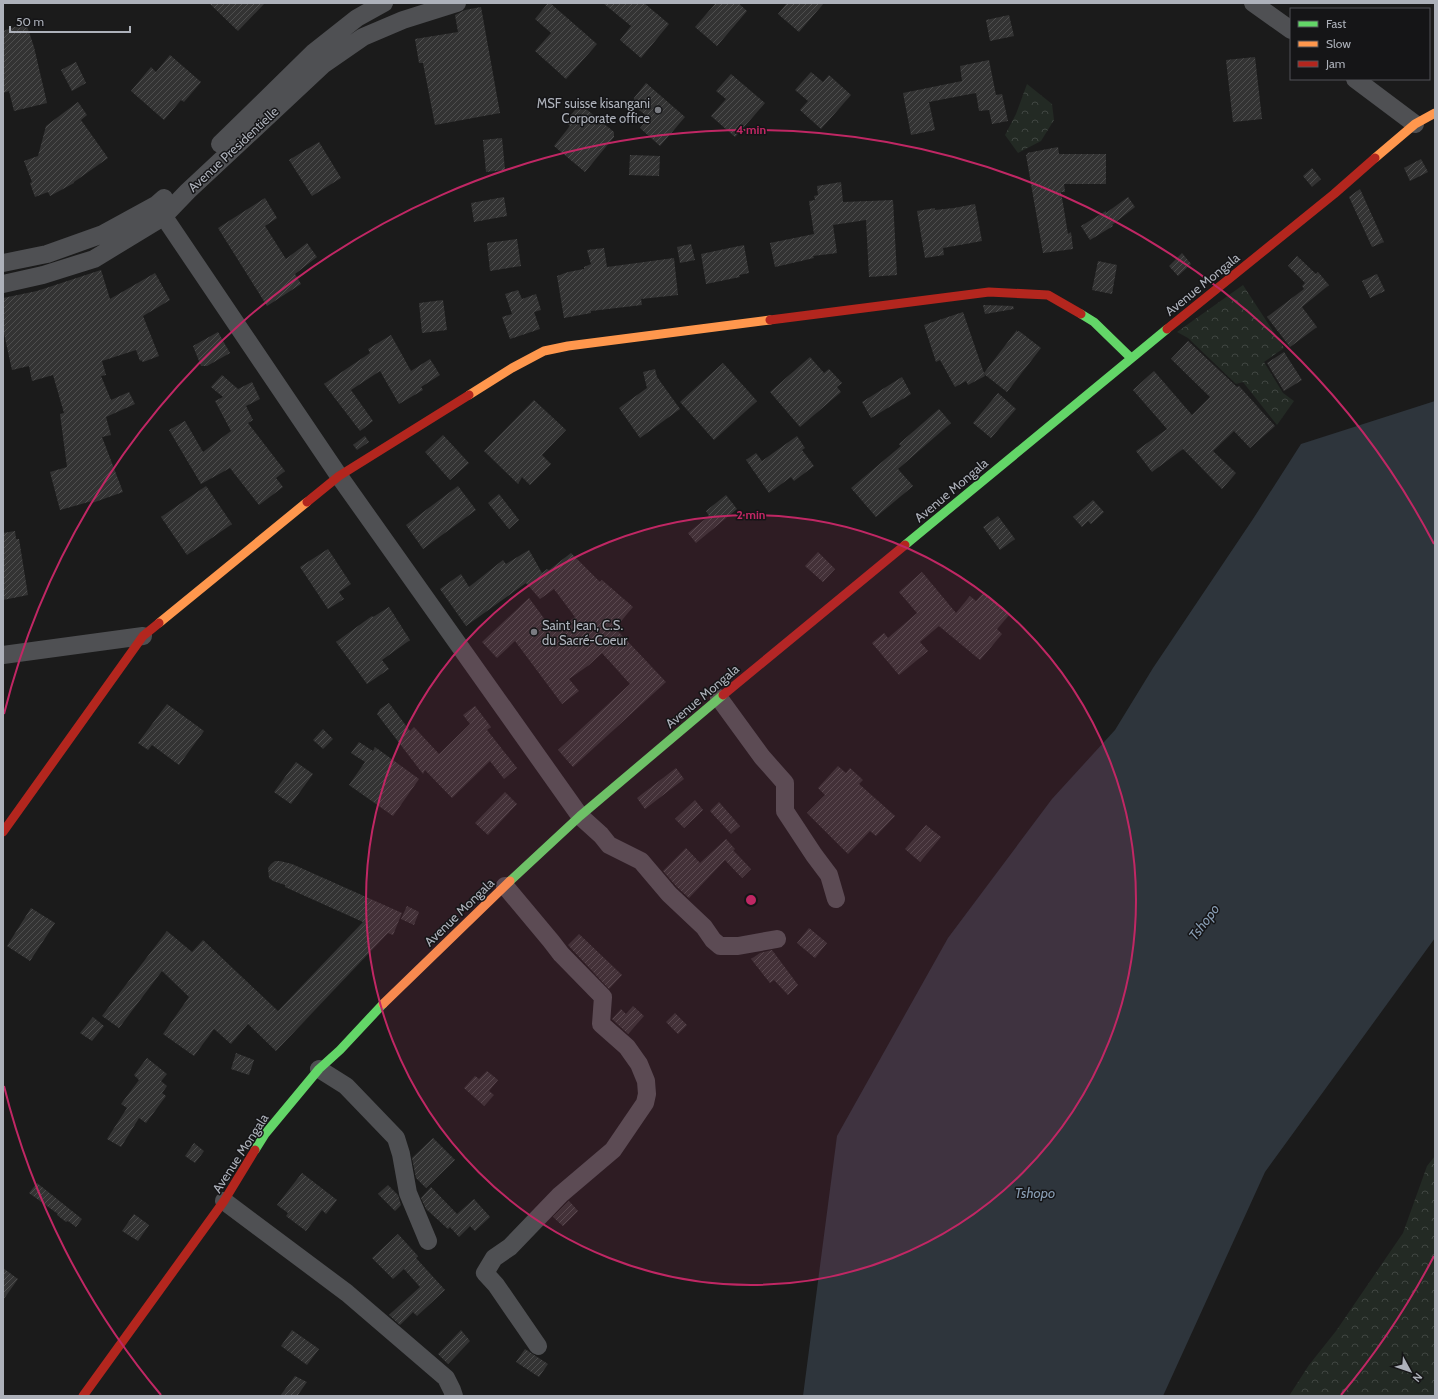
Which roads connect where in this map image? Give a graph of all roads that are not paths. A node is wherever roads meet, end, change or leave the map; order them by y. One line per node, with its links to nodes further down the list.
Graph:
1 (384, 3): 5 (street, Avenue Presidentielle)
2 (457, 3): 5 (street, Avenue Presidentielle)
3 (1253, 3): 4 (street)
4 (1290, 29)
5 (319, 58): 9 (street, Avenue Presidentielle)
6 (1356, 80): 8 (street)
7 (1435, 113): 8 (street, Avenue Mongala)
8 (1415, 124): 12 (street, Avenue Mongala)
9 (159, 211): 10 (street, Avenue Presidentielle); 11 (street, Avenue Presidentielle); 13 (street)
10 (3, 263)
11 (3, 284)
12 (1131, 358): 13 (street); 16 (street, Avenue Mongala)
13 (339, 476): 14 (street); 17 (street)
14 (143, 636): 15 (street); 18 (street)
15 (3, 655)
16 (719, 698): 17 (street, Avenue Mongala); 20 (street)
17 (580, 816): 19 (street, Avenue Mongala); 21 (street)
18 (3, 832)
19 (505, 886): 22 (street, Avenue Mongala); 25 (street)
20 (836, 899)
21 (777, 939)
22 (319, 1069): 23 (street, Avenue Mongala); 24 (street)
23 (224, 1201): 26 (street, Avenue Mongala); 27 (street)
24 (428, 1241)
25 (538, 1346)
26 (83, 1396)
27 (454, 1396)

